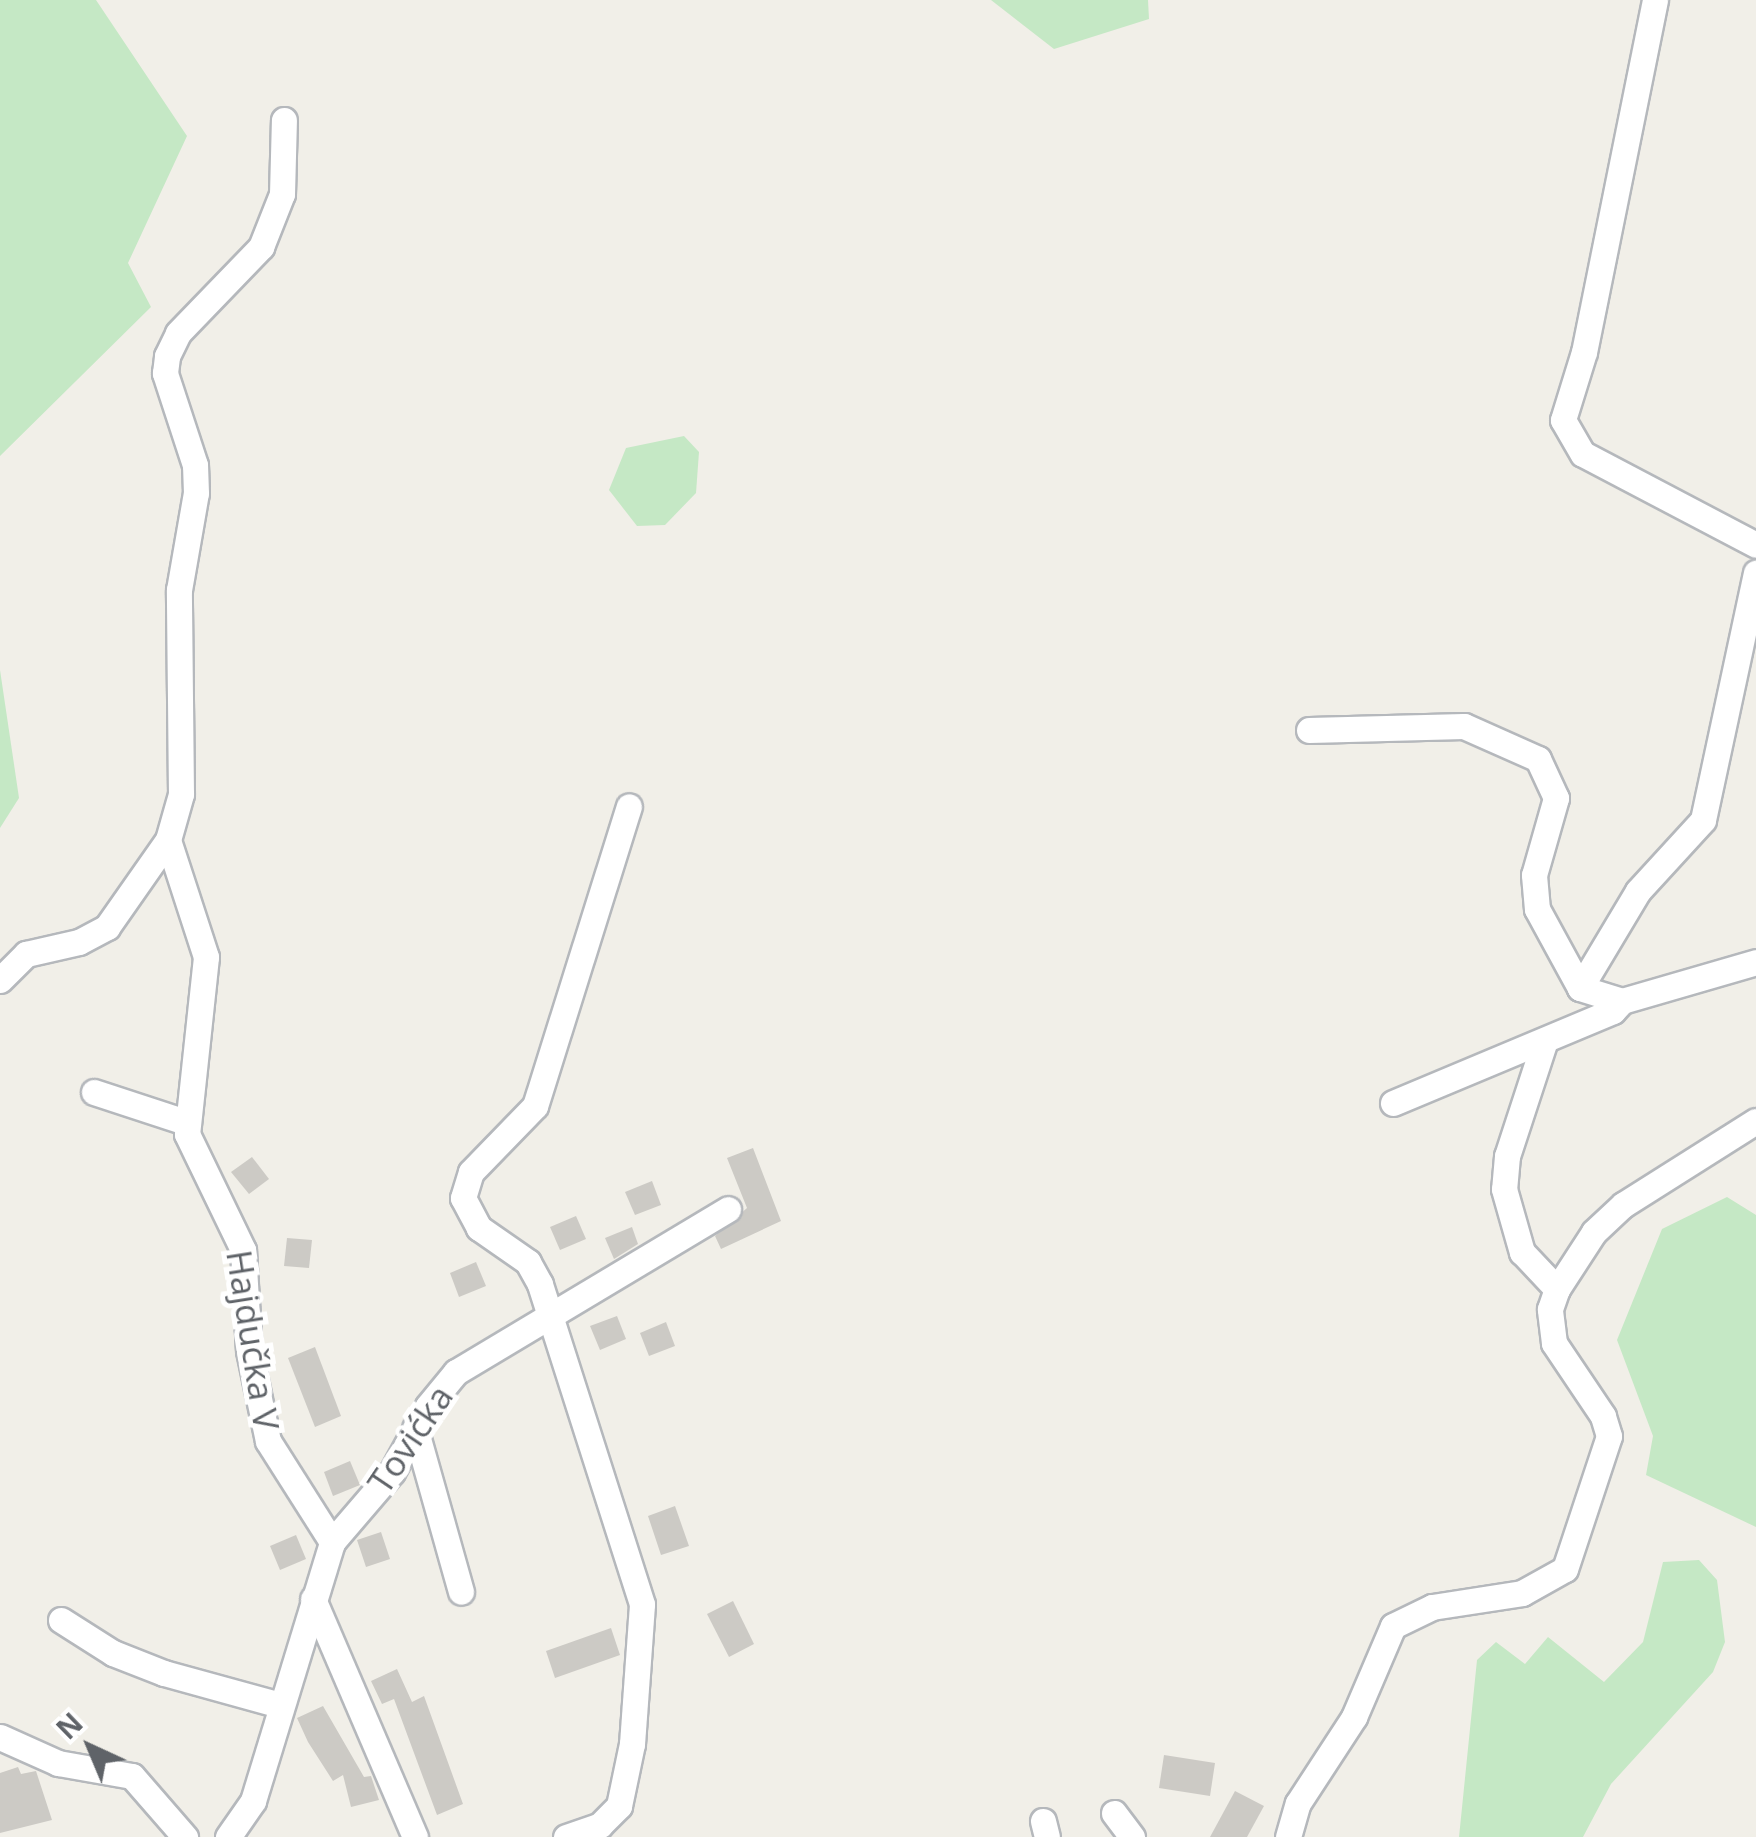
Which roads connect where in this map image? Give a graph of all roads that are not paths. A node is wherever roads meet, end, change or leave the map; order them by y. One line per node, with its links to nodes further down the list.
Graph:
1 (1654, 0): 3 (street)
2 (284, 120): 7 (street)
3 (1756, 545)
4 (1756, 572): 10 (street)
5 (1308, 730): 10 (street)
6 (629, 806): 19 (street)
7 (168, 840): 9 (street); 16 (street, Hajdučka V)
8 (1756, 962): 11 (street)
9 (0, 980)
10 (1580, 988): 11 (street)
11 (1622, 1001): 12 (street)
12 (1545, 1040): 14 (street); 18 (street)
13 (94, 1092): 16 (street)
14 (1393, 1103)
15 (1756, 1121): 18 (street)
16 (186, 1122): 21 (street, Hajdučka V)
17 (728, 1209): 19 (street, Tovićka)
18 (1558, 1289): 33 (street)
19 (550, 1320): 20 (street, Tovićka); 31 (street)
20 (415, 1428): 21 (street, Tovićka); 22 (street)
21 (332, 1542): 23 (street, Tovićka)
22 (460, 1592)
23 (313, 1599): 25 (street, Tovićka); 30 (street)
24 (61, 1620): 25 (street)
25 (280, 1705): 28 (street, Tovićka)
26 (0, 1737): 29 (street)
27 (1114, 1812): 32 (street)
28 (240, 1831)
29 (186, 1837)
30 (415, 1837)
31 (566, 1837)
32 (1132, 1837)
33 (1288, 1837)

